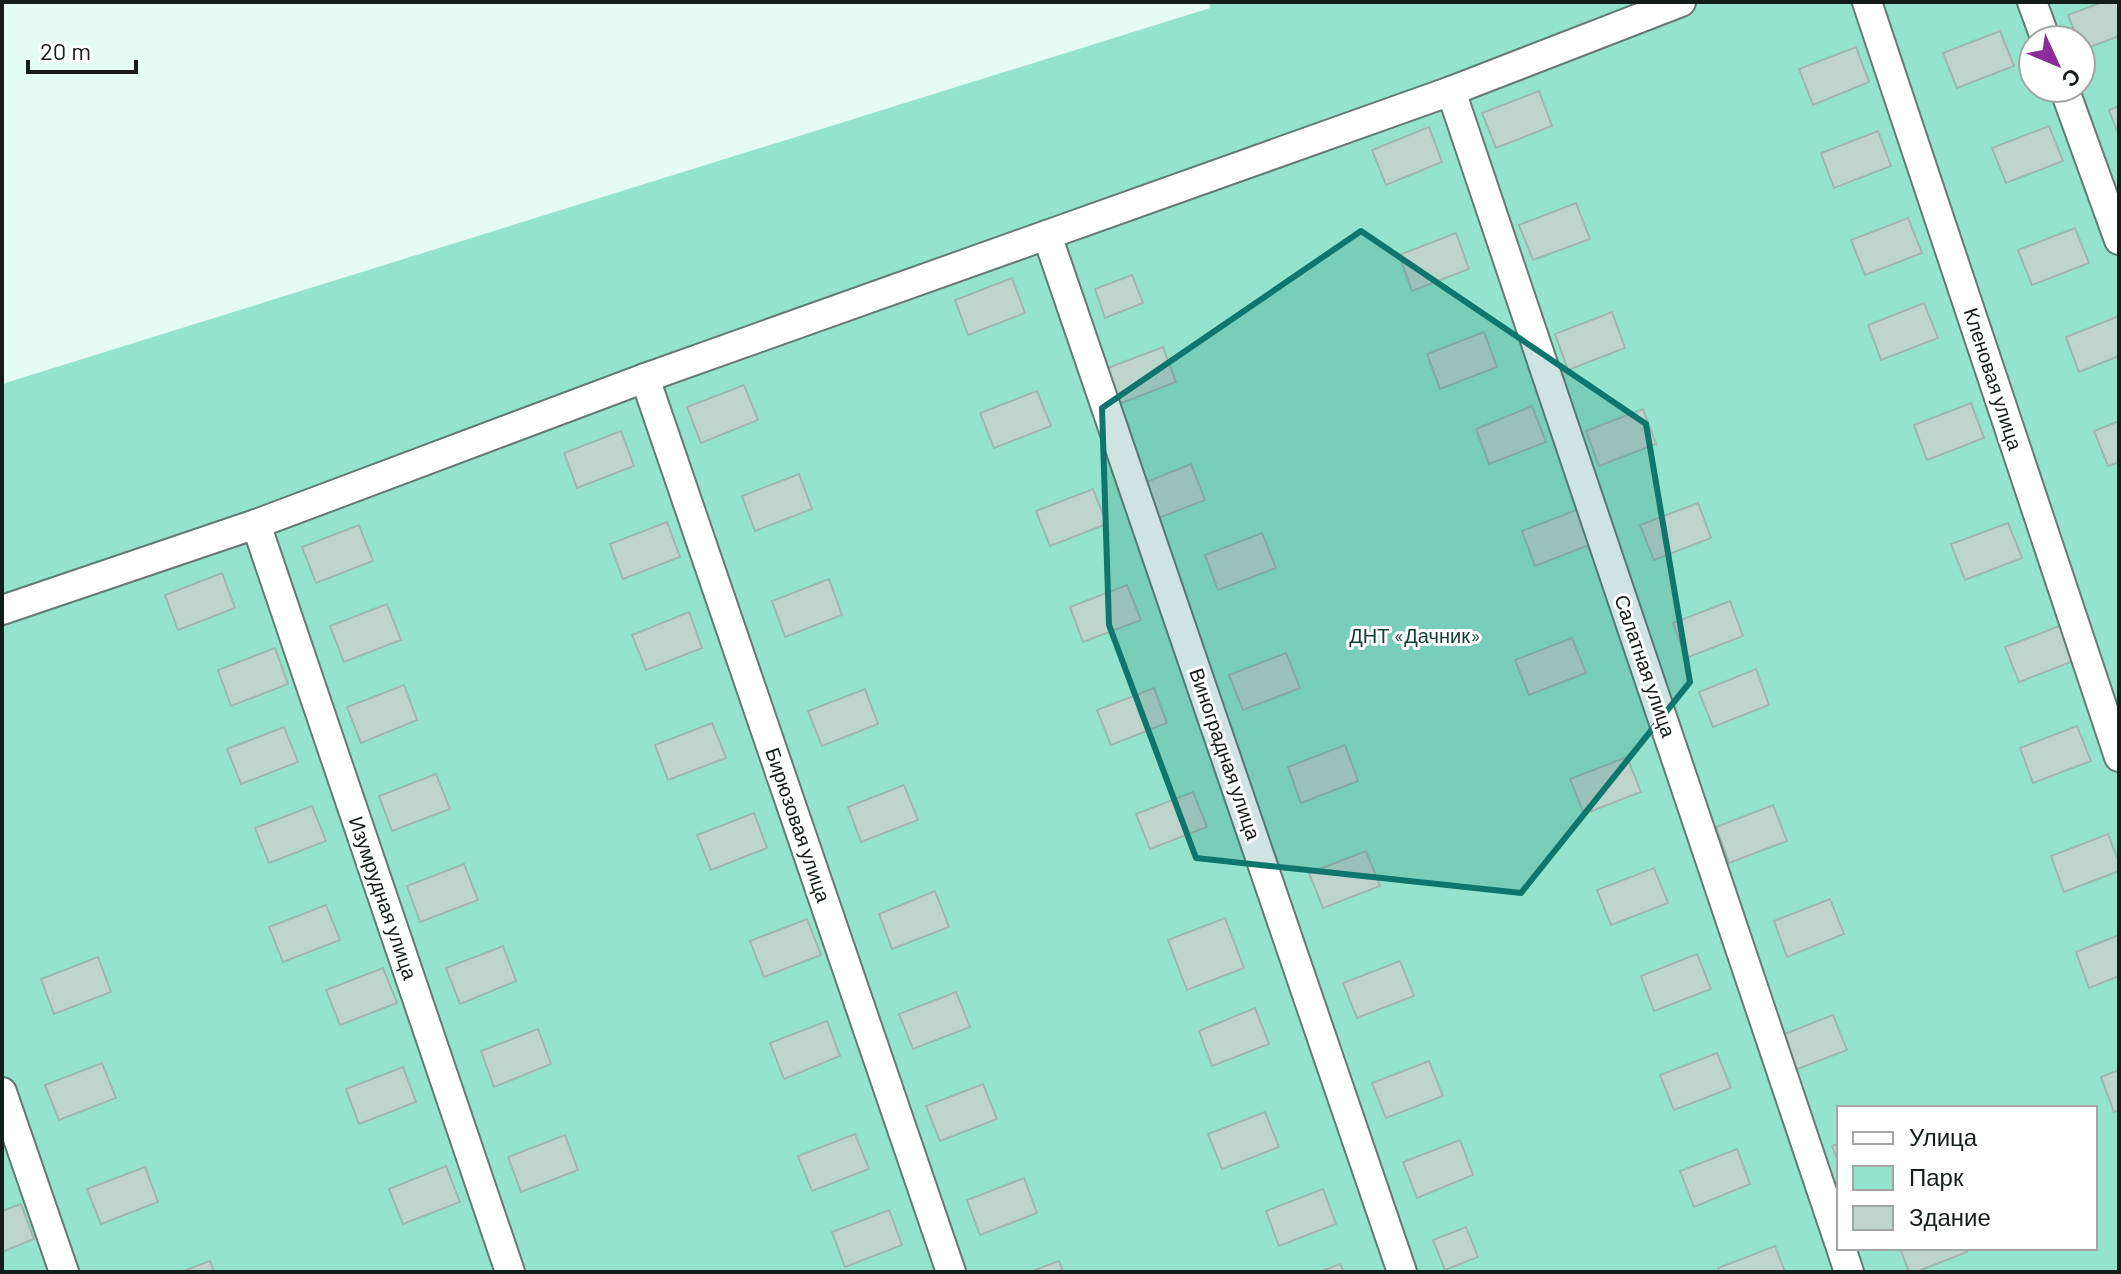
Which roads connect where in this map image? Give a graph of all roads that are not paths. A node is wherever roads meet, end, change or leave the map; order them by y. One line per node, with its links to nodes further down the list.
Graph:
1 (1681, 2): 5 (street)
2 (1867, 2): 12 (street, Кленовая улица)
3 (2032, 2): 4 (street)
4 (2040, 24)
5 (1451, 91): 7 (street); 14 (street, Салатная улица)
6 (2070, 104): 8 (street)
7 (1047, 235): 9 (street); 19 (street, Виноградная улица)
8 (2119, 240)
9 (645, 378): 10 (street); 18 (street, Бирюзовая улица)
10 (256, 524): 11 (street); 17 (street, Изумрудная улица)
11 (2, 610)
12 (2119, 757)
13 (2, 1092): 16 (street)
14 (1837, 1236)
15 (1842, 1250): 20 (street)
16 (64, 1272)
17 (510, 1272)
18 (951, 1272)
19 (1402, 1272)
20 (1849, 1272)

